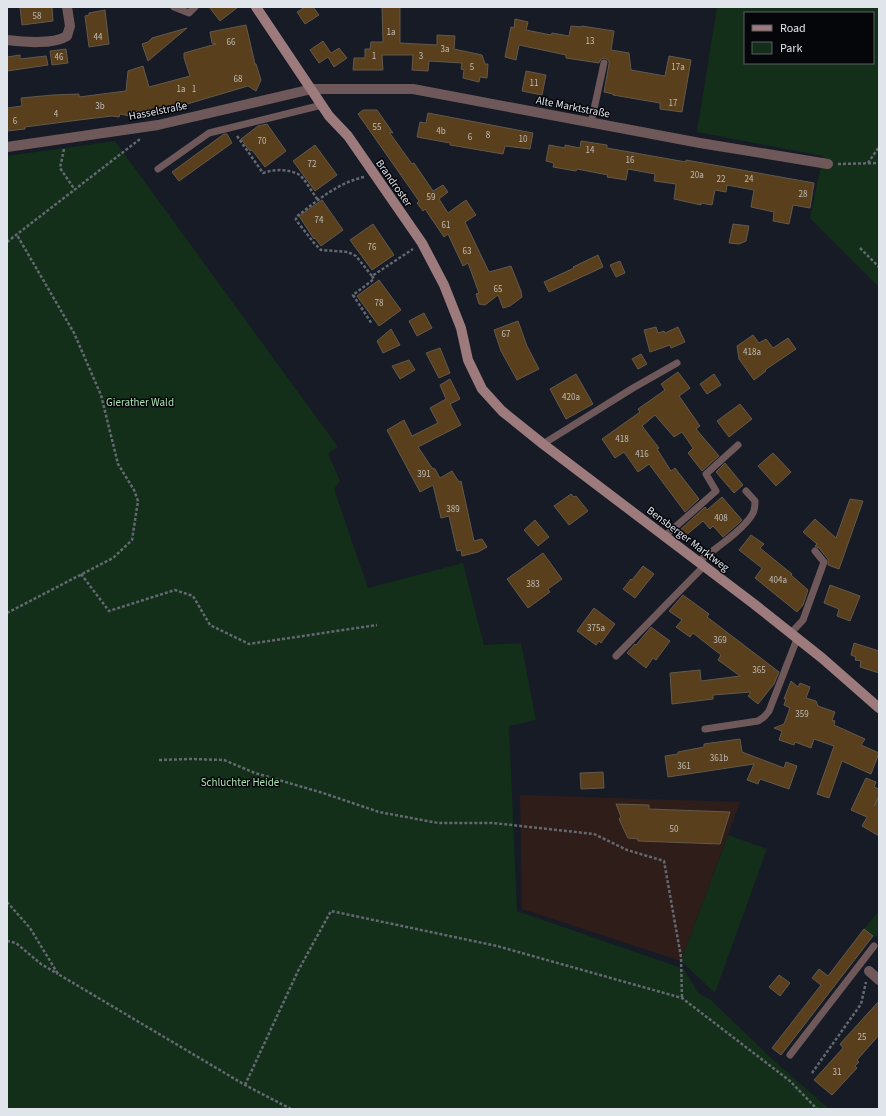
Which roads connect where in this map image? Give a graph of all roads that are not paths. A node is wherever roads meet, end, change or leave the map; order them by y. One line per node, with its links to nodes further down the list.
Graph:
1 (67, 7): 5 (street)
2 (174, 7): 3 (lane)
3 (195, 7)
4 (256, 7): 7 (street, Brandroster)
5 (7, 40)
6 (604, 63): 9 (lane)
7 (312, 89): 8 (street, Brandroster); 9 (street, Alte Marktstraße); 10 (street, Hasselstraße)
8 (322, 105): 12 (lane); 14 (street, Brandroster)
9 (591, 123): 11 (street, Alte Marktstraße)
10 (7, 147)
11 (828, 164)
12 (158, 169)
13 (677, 363): 15 (lane)
14 (482, 389): 15 (street, Bensberger Marktweg)
15 (543, 444): 18 (street, Bensberger Marktweg)
16 (738, 445): 18 (lane)
17 (746, 491): 20 (lane)
18 (664, 536): 20 (street, Bensberger Marktweg)
19 (814, 551): 21 (lane)
20 (701, 564): 21 (street, Bensberger Marktweg); 22 (lane)
21 (794, 636): 23 (street, Bensberger Marktweg); 24 (lane)
22 (616, 656)
23 (879, 708)
24 (705, 728)
25 (874, 946): 26 (lane)
26 (861, 963): 27 (lane); 29 (lane)
27 (869, 971): 28 (street)
28 (879, 980)
29 (790, 1054)

